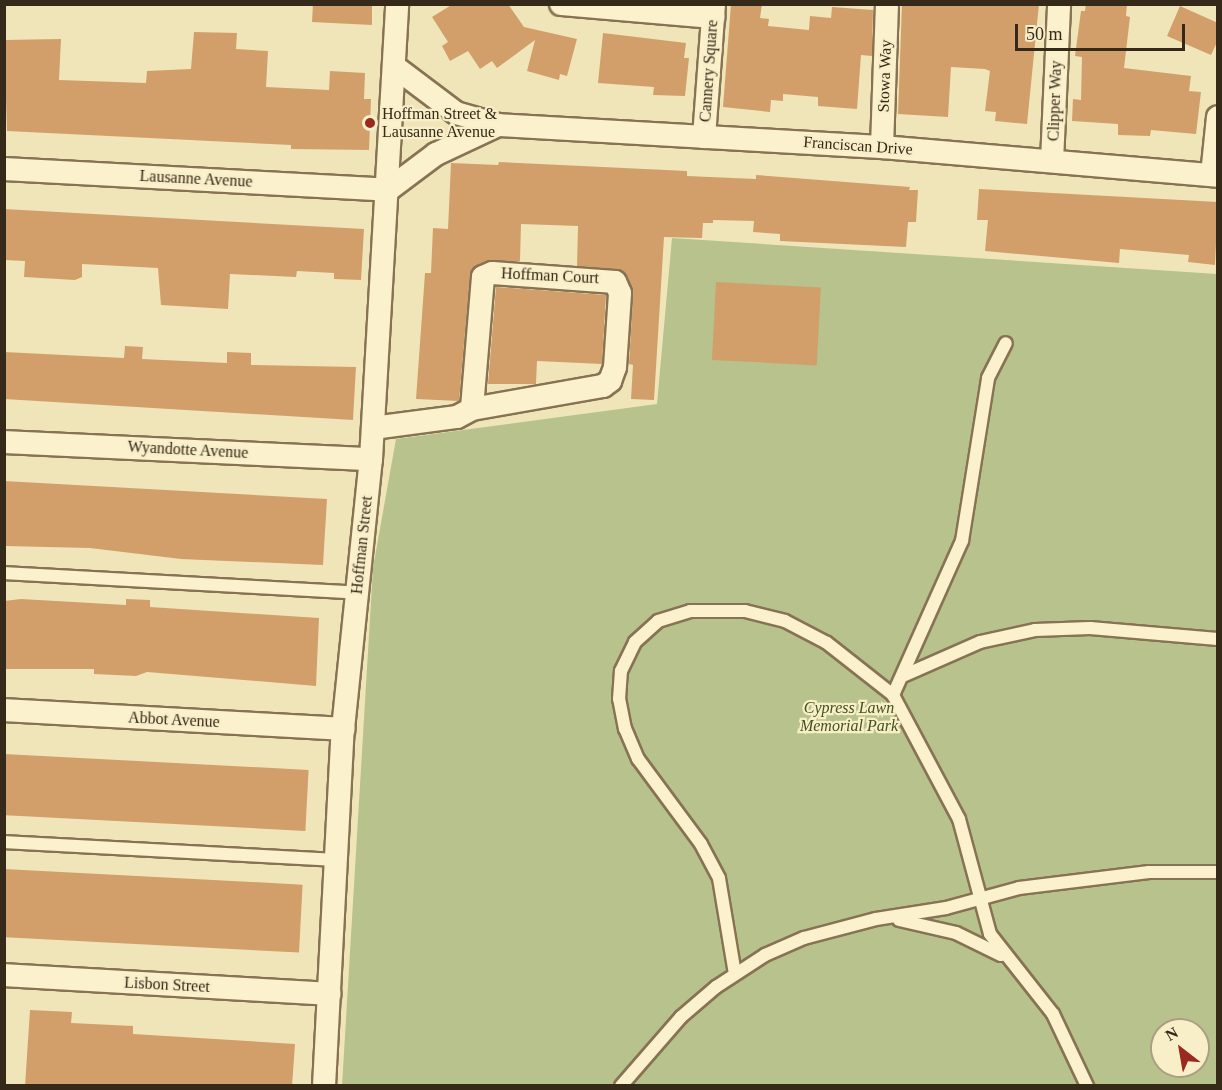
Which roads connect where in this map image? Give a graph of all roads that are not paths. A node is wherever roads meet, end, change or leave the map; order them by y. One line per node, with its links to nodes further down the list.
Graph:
1 (397, 4): 6 (street, Hoffman Street)
2 (561, 4): 5 (street)
3 (887, 4): 10 (street, Stowa Way)
4 (1059, 4): 11 (street, Clipper Way)
5 (713, 11): 9 (street, Cannery Square)
6 (395, 67): 8 (street, Franciscan Drive); 14 (street, Hoffman Street)
7 (1218, 117): 13 (street)
8 (498, 125): 9 (street, Franciscan Drive); 14 (street, Franciscan Drive)
9 (704, 137): 10 (street, Franciscan Drive)
10 (882, 147): 11 (street, Franciscan Drive)
11 (1052, 161): 13 (street, Franciscan Drive)
12 (4, 169): 14 (street, Lausanne Avenue)
13 (1215, 176)
14 (387, 190): 17 (street, Hoffman Street)
15 (1006, 343): 23 (lane)
16 (472, 409): 16 (street, Hoffman Court); 17 (street, Hoffman Court)
17 (373, 428): 19 (street, Hoffman Street)
18 (4, 442): 19 (street, Wyandotte Avenue)
19 (371, 459): 21 (street, Hoffman Street)
20 (4, 573): 21 (lane)
21 (357, 593): 26 (street, Hoffman Street)
22 (1218, 639): 23 (lane)
23 (905, 675): 24 (lane)
24 (893, 695): 30 (lane); 33 (lane)
25 (4, 710): 26 (street, Abbot Avenue)
26 (343, 729): 28 (street, Hoffman Street)
27 (4, 842): 28 (lane)
28 (336, 860): 35 (street, Hoffman Street)
29 (1218, 872): 30 (lane)
30 (981, 897): 31 (lane); 32 (lane)
31 (876, 919): 32 (lane); 33 (lane)
32 (1007, 958): 38 (lane)
33 (735, 974): 37 (lane)
34 (4, 975): 35 (street, Lisbon Street)
35 (329, 994): 36 (street, Hoffman Street)
36 (324, 1086)
37 (621, 1086)
38 (1087, 1086)

